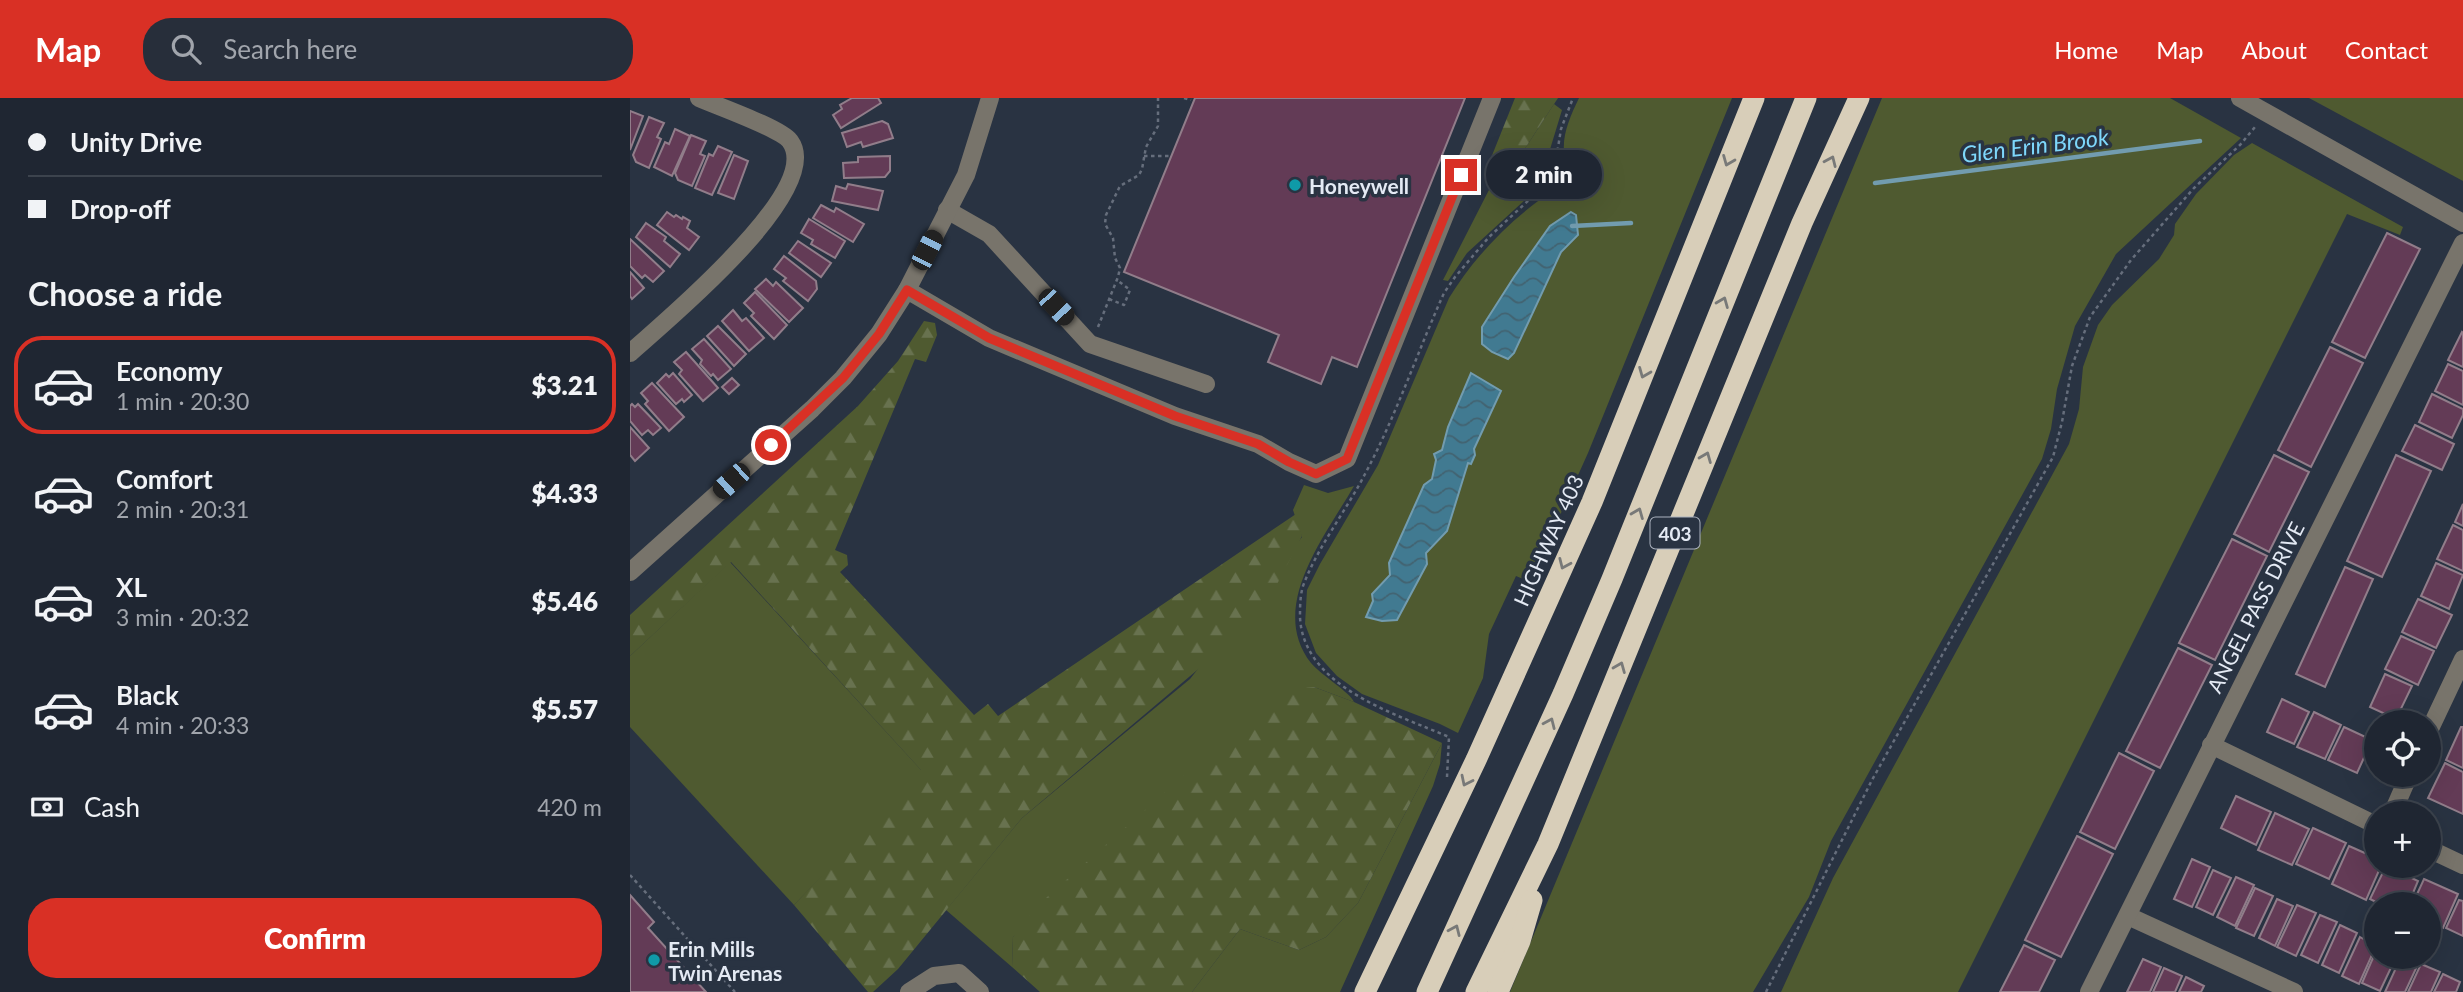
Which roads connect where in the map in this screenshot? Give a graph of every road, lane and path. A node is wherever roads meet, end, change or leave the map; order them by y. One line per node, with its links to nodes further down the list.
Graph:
1 (699, 98): 22 (street)
2 (990, 98): 15 (street)
3 (1158, 98): 13 (path)
4 (1185, 98): 11 (path)
5 (1492, 98): 19 (street)
6 (1573, 98): 28 (path)
7 (1754, 98): 38 (highway, HIGHWAY 403, one-way to 38)
8 (1806, 98): 39 (highway, one-way to 8)
9 (1859, 98): 30 (highway, 403, one-way to 9)
10 (2240, 98): 12 (street)
11 (1191, 100)
12 (2267, 113): 16 (street); 42 (path)
13 (1144, 156): 14 (path); 18 (path)
14 (1169, 156)
15 (947, 210): 19 (street); 23 (street)
16 (2463, 223)
17 (2463, 243): 27 (street, ANGEL PASS DRIVE)
18 (1117, 280): 20 (path); 20 (path)
19 (907, 290): 24 (street)
20 (1109, 299): 21 (path)
21 (1098, 327)
22 (630, 353)
23 (1206, 384)
24 (630, 572)
25 (2463, 659): 26 (street)
26 (2439, 710)
27 (2211, 745): 29 (street); 34 (street, ANGEL PASS DRIVE)
28 (1447, 780)
29 (2364, 819)
30 (1548, 844): 40 (highway, 403); 41 (highway)
31 (2441, 855): 32 (street)
32 (2463, 865)
33 (630, 875): 35 (path)
34 (2128, 916): 43 (street, ANGEL PASS DRIVE); 44 (street)
35 (734, 992)
36 (909, 992): 37 (street)
37 (980, 992)
38 (1365, 992)
39 (1427, 992)
40 (1476, 992)
41 (1497, 992)
42 (1766, 992)
43 (2089, 992)
44 (2294, 992)

